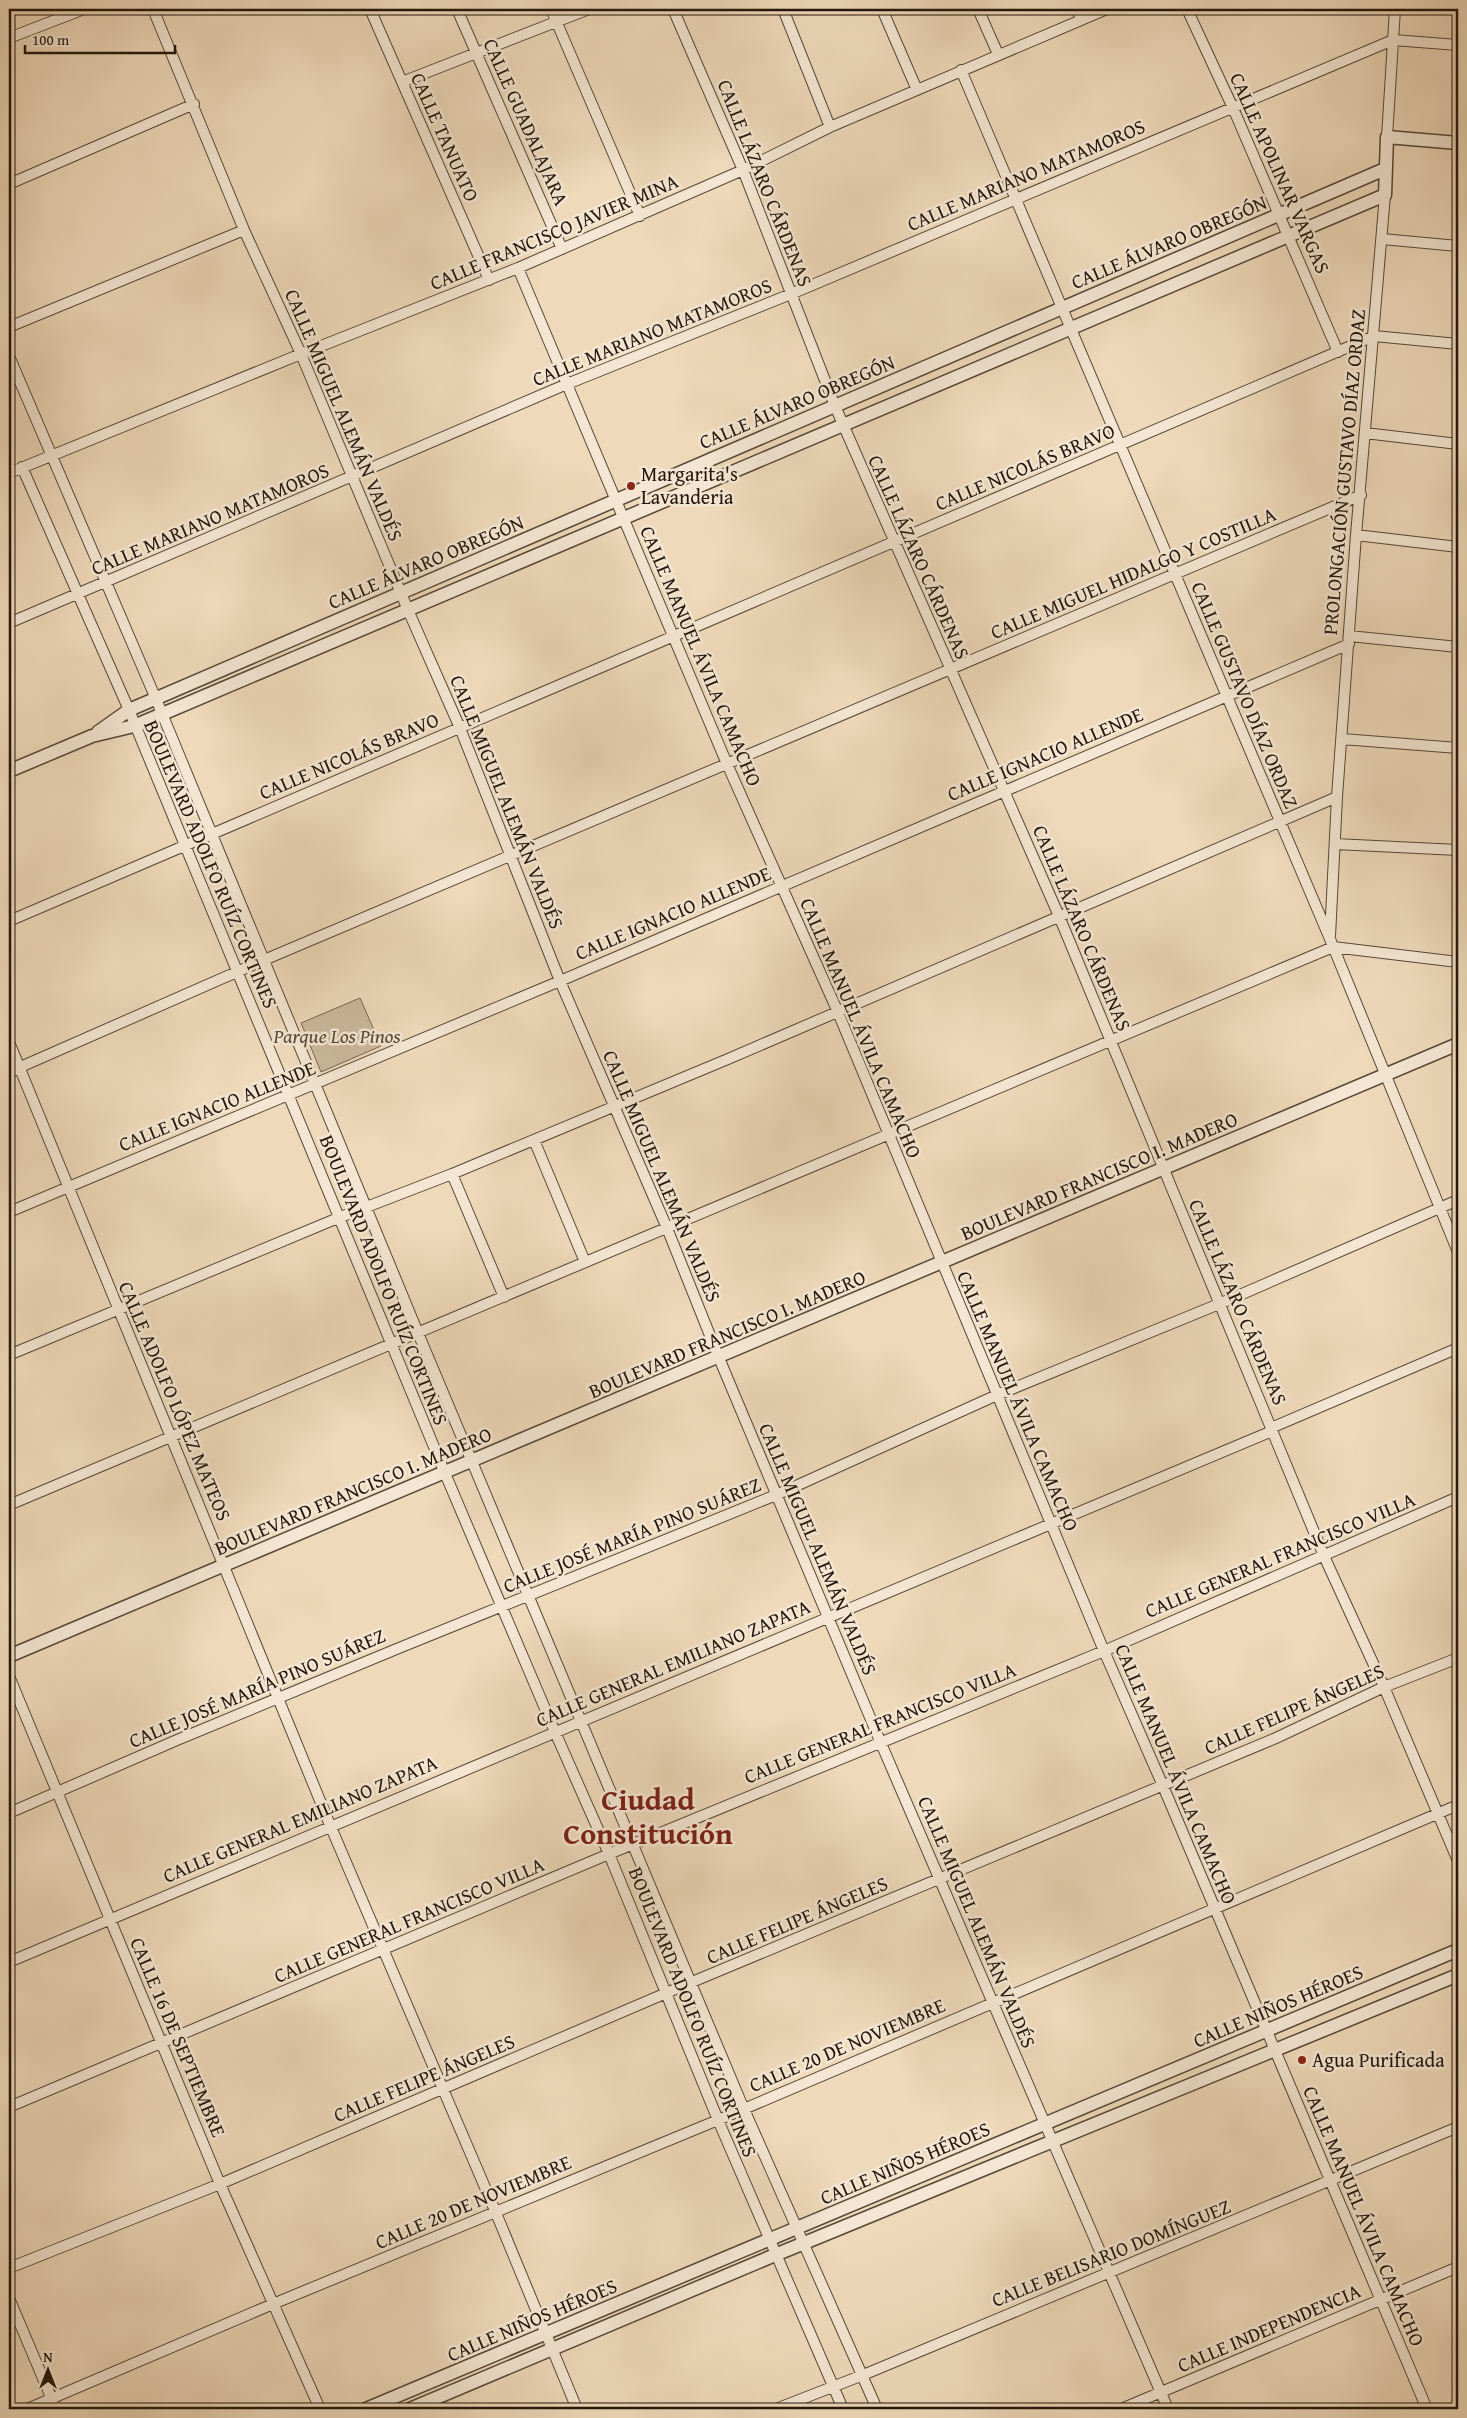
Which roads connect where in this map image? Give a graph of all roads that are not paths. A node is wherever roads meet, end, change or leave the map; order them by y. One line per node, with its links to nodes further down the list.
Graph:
1 (84, 9): 17 (street)
2 (153, 9): 25 (street, CALLE MIGUEL ALEMÁN VALDÉS)
3 (370, 9): 23 (street, CALLE TANUATO)
4 (458, 9): 20 (street, CALLE GUADALAJARA)
5 (552, 9): 16 (street)
6 (589, 9): 16 (street)
7 (674, 9): 31 (street, CALLE LÁZARO CÁRDENAS)
8 (783, 9): 27 (street)
9 (882, 9): 24 (street)
10 (978, 9): 21 (street)
11 (1077, 9): 15 (street)
12 (1106, 9): 15 (street, CALLE FRANCISCO JAVIER MINA)
13 (1187, 9): 26 (street, CALLE APOLINAR VARGAS)
14 (1395, 9): 18 (street, PROLONGACIÓN GUSTAVO DÍAZ ORDAZ)
15 (1081, 19): 21 (street, CALLE FRANCISCO JAVIER MINA)
16 (557, 22): 20 (street); 36 (street)
17 (9, 38)
18 (1393, 40): 19 (street); 26 (street, CALLE MARIANO MATAMOROS); 28 (street, PROLONGACIÓN GUSTAVO DÍAZ ORDAZ)
19 (1458, 46)
20 (477, 53): 23 (street); 41 (street, CALLE GUADALAJARA)
21 (998, 54): 22 (street, CALLE FRANCISCO JAVIER MINA)
22 (961, 70): 24 (street, CALLE FRANCISCO JAVIER MINA); 34 (street, CALLE GUSTAVO DÍAZ ORDAZ)
23 (402, 82): 43 (street, CALLE TANUATO)
24 (917, 90): 27 (street, CALLE FRANCISCO JAVIER MINA)
25 (194, 104): 32 (street); 37 (street, CALLE MIGUEL ALEMÁN VALDÉS)
26 (1233, 108): 34 (street, CALLE MARIANO MATAMOROS); 35 (street, CALLE APOLINAR VARGAS)
27 (830, 127): 31 (street, CALLE FRANCISCO JAVIER MINA)
28 (1387, 137): 29 (street); 30 (street, PROLONGACIÓN GUSTAVO DÍAZ ORDAZ)
29 (1458, 144)
30 (1385, 169): 33 (street, PROLONGACIÓN GUSTAVO DÍAZ ORDAZ); 35 (street, CALLE ÁLVARO OBREGÓN)
31 (743, 170): 36 (street, CALLE FRANCISCO JAVIER MINA); 44 (street, CALLE LÁZARO CÁRDENAS)
32 (9, 184)
33 (1385, 195): 38 (street, CALLE ÁLVARO OBREGÓN); 39 (street, PROLONGACIÓN GUSTAVO DÍAZ ORDAZ)
34 (1015, 198): 44 (street, CALLE MARIANO MATAMOROS); 45 (street, CALLE GUSTAVO DÍAZ ORDAZ)
35 (1280, 214): 38 (street, CALLE APOLINAR VARGAS); 45 (street, CALLE ÁLVARO OBREGÓN)
36 (640, 216): 41 (street, CALLE FRANCISCO JAVIER MINA)
37 (244, 230): 46 (street); 51 (street, CALLE MIGUEL ALEMÁN VALDÉS)
38 (1289, 236): 47 (street, CALLE ÁLVARO OBREGÓN); 50 (street, CALLE APOLINAR VARGAS)
39 (1382, 239): 40 (street); 48 (street, PROLONGACIÓN GUSTAVO DÍAZ ORDAZ)
40 (1458, 246)
41 (562, 249): 42 (street, CALLE FRANCISCO JAVIER MINA)
42 (518, 268): 43 (street, CALLE FRANCISCO JAVIER MINA); 53 (street, CALLE MANUEL ÁVILA CAMACHO)
43 (488, 280): 51 (street, CALLE FRANCISCO JAVIER MINA)
44 (792, 294): 53 (street, CALLE MARIANO MATAMOROS); 54 (street, CALLE LÁZARO CÁRDENAS)
45 (1062, 308): 47 (street, CALLE GUSTAVO DÍAZ ORDAZ); 54 (street, CALLE ÁLVARO OBREGÓN)
46 (9, 327)
47 (1071, 328): 55 (street, CALLE ÁLVARO OBREGÓN); 58 (street, CALLE GUSTAVO DÍAZ ORDAZ)
48 (1374, 336): 49 (street); 50 (street, CALLE NICOLÁS BRAVO); 56 (street, PROLONGACIÓN GUSTAVO DÍAZ ORDAZ)
49 (1458, 344)
50 (1338, 352): 58 (street, CALLE NICOLÁS BRAVO)
51 (301, 354): 59 (street, CALLE FRANCISCO JAVIER MINA); 62 (street, CALLE MIGUEL ALEMÁN VALDÉS)
52 (9, 356): 59 (street, BOULEVARD ADOLFO RUÍZ CORTINES)
53 (567, 384): 62 (street, CALLE MARIANO MATAMOROS); 64 (street, CALLE MANUEL ÁVILA CAMACHO)
54 (835, 406): 55 (street, CALLE LÁZARO CÁRDENAS); 64 (street, CALLE ÁLVARO OBREGÓN)
55 (843, 425): 65 (street, CALLE ÁLVARO OBREGÓN); 67 (street, CALLE LÁZARO CÁRDENAS)
56 (1365, 433): 57 (street); 63 (street, PROLONGACIÓN GUSTAVO DÍAZ ORDAZ)
57 (1458, 444)
58 (1120, 445): 67 (street, CALLE NICOLÁS BRAVO); 69 (street, CALLE GUSTAVO DÍAZ ORDAZ)
59 (52, 454): 60 (street, CALLE FRANCISCO JAVIER MINA); 70 (street, BOULEVARD ADOLFO RUÍZ CORTINES)
60 (22, 467): 61 (street, CALLE FRANCISCO JAVIER MINA); 71 (street, BOULEVARD ADOLFO RUÍZ CORTINES)
61 (9, 473)
62 (353, 477): 70 (street, CALLE MARIANO MATAMOROS); 72 (street, CALLE MIGUEL ALEMÁN VALDÉS)
63 (1361, 495): 66 (street, PROLONGACIÓN GUSTAVO DÍAZ ORDAZ); 69 (street, CALLE MIGUEL HIDALGO Y COSTILLA)
64 (616, 501): 65 (street, CALLE MANUEL ÁVILA CAMACHO); 72 (street, CALLE ÁLVARO OBREGÓN)
65 (623, 518): 73 (street, CALLE ÁLVARO OBREGÓN); 75 (street, CALLE MANUEL ÁVILA CAMACHO)
66 (1356, 536): 68 (street); 76 (street, PROLONGACIÓN GUSTAVO DÍAZ ORDAZ)
67 (893, 542): 75 (street, CALLE NICOLÁS BRAVO); 78 (street, CALLE LÁZARO CÁRDENAS)
68 (1458, 547)
69 (1175, 574): 78 (street, CALLE MIGUEL HIDALGO Y COSTILLA); 79 (street, CALLE GUSTAVO DÍAZ ORDAZ)
70 (106, 583): 71 (street, CALLE MARIANO MATAMOROS); 80 (street, BOULEVARD ADOLFO RUÍZ CORTINES)
71 (79, 593): 74 (street, CALLE MARIANO MATAMOROS); 81 (street, BOULEVARD ADOLFO RUÍZ CORTINES)
72 (401, 593): 73 (street, CALLE MIGUEL ALEMÁN VALDÉS); 80 (street, CALLE ÁLVARO OBREGÓN)
73 (408, 610): 82 (street, CALLE ÁLVARO OBREGÓN); 84 (street, CALLE MIGUEL ALEMÁN VALDÉS)
74 (9, 623)
75 (672, 637): 84 (street, CALLE NICOLÁS BRAVO); 88 (street, CALLE MANUEL ÁVILA CAMACHO)
76 (1349, 640): 77 (street); 79 (street, CALLE IGNACIO ALLENDE); 86 (street, PROLONGACIÓN GUSTAVO DÍAZ ORDAZ)
77 (1458, 647)
78 (950, 670): 88 (street, CALLE MIGUEL HIDALGO Y COSTILLA); 90 (street, CALLE LÁZARO CÁRDENAS)
79 (1227, 696): 90 (street, CALLE IGNACIO ALLENDE); 92 (street, CALLE GUSTAVO DÍAZ ORDAZ)
80 (156, 699): 81 (street, CALLE ÁLVARO OBREGÓN); 82 (street, BOULEVARD ADOLFO RUÍZ CORTINES)
81 (129, 710): 83 (street, BOULEVARD ADOLFO RUÍZ CORTINES); 85 (street, CALLE ÁLVARO OBREGÓN)
82 (162, 714): 83 (street, CALLE ÁLVARO OBREGÓN); 93 (street, BOULEVARD ADOLFO RUÍZ CORTINES)
83 (134, 726): 85 (street, CALLE ÁLVARO OBREGÓN); 95 (street, BOULEVARD ADOLFO RUÍZ CORTINES)
84 (460, 728): 93 (street, CALLE NICOLÁS BRAVO); 97 (street, CALLE MIGUEL ALEMÁN VALDÉS)
85 (92, 736): 89 (street, CALLE ÁLVARO OBREGÓN)
86 (1342, 739): 87 (street); 91 (street, PROLONGACIÓN GUSTAVO DÍAZ ORDAZ)
87 (1458, 748)
88 (727, 764): 97 (street, CALLE MIGUEL HIDALGO Y COSTILLA); 98 (street, CALLE MANUEL ÁVILA CAMACHO)
89 (9, 771)
90 (1002, 790): 98 (street, CALLE IGNACIO ALLENDE); 99 (street, CALLE LÁZARO CÁRDENAS)
91 (1337, 797): 92 (street); 94 (street, PROLONGACIÓN GUSTAVO DÍAZ ORDAZ)
92 (1280, 823): 99 (street); 101 (street, CALLE GUSTAVO DÍAZ ORDAZ)
93 (211, 834): 95 (street, CALLE NICOLÁS BRAVO); 102 (street, BOULEVARD ADOLFO RUÍZ CORTINES)
94 (1335, 844): 96 (street); 101 (street, PROLONGACIÓN GUSTAVO DÍAZ ORDAZ)
95 (184, 846): 100 (street, CALLE NICOLÁS BRAVO); 104 (street, BOULEVARD ADOLFO RUÍZ CORTINES)
96 (1458, 850)
97 (510, 855): 102 (street, CALLE MIGUEL HIDALGO Y COSTILLA); 105 (street, CALLE MIGUEL ALEMÁN VALDÉS)
98 (781, 886): 105 (street, CALLE IGNACIO ALLENDE); 106 (street, CALLE MANUEL ÁVILA CAMACHO)
99 (1059, 916): 106 (street); 107 (street, CALLE LÁZARO CÁRDENAS)
100 (9, 921)
101 (1331, 943): 103 (street); 107 (street); 112 (street, CALLE GUSTAVO DÍAZ ORDAZ)
102 (264, 960): 104 (street, CALLE MIGUEL HIDALGO Y COSTILLA); 113 (street, BOULEVARD ADOLFO RUÍZ CORTINES)
103 (1458, 962)
104 (237, 972): 110 (street, CALLE MIGUEL HIDALGO Y COSTILLA); 114 (street, BOULEVARD ADOLFO RUÍZ CORTINES)
105 (560, 981): 113 (street, CALLE IGNACIO ALLENDE); 115 (street, CALLE MIGUEL ALEMÁN VALDÉS)
106 (836, 1010): 115 (street); 116 (street, CALLE MANUEL ÁVILA CAMACHO)
107 (1112, 1040): 116 (street); 118 (street, CALLE LÁZARO CÁRDENAS)
108 (9, 1042): 110 (street, CALLE ADOLFO LÓPEZ MATEOS)
109 (1458, 1044): 112 (street, BOULEVARD FRANCISCO I. MADERO)
110 (20, 1067): 111 (street, CALLE MIGUEL HIDALGO Y COSTILLA); 120 (street, CALLE ADOLFO LÓPEZ MATEOS)
111 (9, 1072)
112 (1384, 1075): 118 (street, BOULEVARD FRANCISCO I. MADERO); 123 (street, CALLE GUSTAVO DÍAZ ORDAZ)
113 (315, 1084): 114 (street, CALLE IGNACIO ALLENDE); 122 (street, BOULEVARD ADOLFO RUÍZ CORTINES)
114 (290, 1096): 120 (street, CALLE IGNACIO ALLENDE); 125 (street, BOULEVARD ADOLFO RUÍZ CORTINES)
115 (613, 1106): 117 (street); 126 (street, CALLE MIGUEL ALEMÁN VALDÉS)
116 (889, 1134): 126 (street); 129 (street, CALLE MANUEL ÁVILA CAMACHO)
117 (534, 1140): 119 (street); 128 (street)
118 (1163, 1168): 129 (street, BOULEVARD FRANCISCO I. MADERO); 131 (street, CALLE LÁZARO CÁRDENAS)
119 (452, 1174): 122 (street); 130 (street)
120 (67, 1186): 124 (street, CALLE IGNACIO ALLENDE); 132 (street, CALLE ADOLFO LÓPEZ MATEOS)
121 (1458, 1200): 123 (street, CALLE JOSÉ MARÍA PINO SUÁREZ)
122 (367, 1207): 125 (street); 133 (street, BOULEVARD ADOLFO RUÍZ CORTINES)
123 (1440, 1208): 127 (street, CALLE GUSTAVO DÍAZ ORDAZ); 131 (street, CALLE JOSÉ MARÍA PINO SUÁREZ)
124 (9, 1212)
125 (338, 1218): 132 (street); 134 (street, BOULEVARD ADOLFO RUÍZ CORTINES)
126 (667, 1228): 128 (street); 137 (street, CALLE MIGUEL ALEMÁN VALDÉS)
127 (1458, 1252)
128 (585, 1262): 130 (street)
129 (942, 1264): 137 (street, BOULEVARD FRANCISCO I. MADERO); 138 (street, CALLE MANUEL ÁVILA CAMACHO)
130 (504, 1297): 133 (street)
131 (1220, 1304): 138 (street, CALLE JOSÉ MARÍA PINO SUÁREZ); 139 (street, CALLE LÁZARO CÁRDENAS)
132 (117, 1308): 136 (street); 140 (street, CALLE ADOLFO LÓPEZ MATEOS)
133 (418, 1333): 134 (street); 141 (street, BOULEVARD ADOLFO RUÍZ CORTINES)
134 (392, 1344): 140 (street); 142 (street, BOULEVARD ADOLFO RUÍZ CORTINES)
135 (1458, 1348): 139 (street, CALLE GENERAL EMILIANO ZAPATA)
136 (9, 1355)
137 (718, 1358): 141 (street, BOULEVARD FRANCISCO I. MADERO); 143 (street, CALLE MIGUEL ALEMÁN VALDÉS)
138 (997, 1395): 143 (street, CALLE JOSÉ MARÍA PINO SUÁREZ); 146 (street, CALLE MANUEL ÁVILA CAMACHO)
139 (1271, 1428): 146 (street, CALLE GENERAL EMILIANO ZAPATA); 147 (street, CALLE LÁZARO CÁRDENAS)
140 (171, 1437): 145 (street); 148 (street, CALLE ADOLFO LÓPEZ MATEOS)
141 (472, 1460): 142 (street, BOULEVARD FRANCISCO I. MADERO); 149 (street, BOULEVARD ADOLFO RUÍZ CORTINES)
142 (444, 1471): 148 (street, BOULEVARD FRANCISCO I. MADERO); 150 (street, BOULEVARD ADOLFO RUÍZ CORTINES)
143 (776, 1495): 149 (street, CALLE JOSÉ MARÍA PINO SUÁREZ); 151 (street, CALLE MIGUEL ALEMÁN VALDÉS)
144 (1458, 1497): 147 (street, CALLE GENERAL FRANCISCO VILLA)
145 (9, 1505)
146 (1050, 1523): 151 (street, CALLE GENERAL EMILIANO ZAPATA); 152 (street, CALLE MANUEL ÁVILA CAMACHO)
147 (1324, 1556): 152 (street, CALLE GENERAL FRANCISCO VILLA); 156 (street, CALLE LÁZARO CÁRDENAS)
148 (225, 1566): 153 (street, BOULEVARD FRANCISCO I. MADERO); 157 (street, CALLE ADOLFO LÓPEZ MATEOS)
149 (529, 1596): 150 (street, CALLE JOSÉ MARÍA PINO SUÁREZ); 158 (street, BOULEVARD ADOLFO RUÍZ CORTINES)
150 (502, 1607): 157 (street, CALLE JOSÉ MARÍA PINO SUÁREZ); 159 (street, BOULEVARD ADOLFO RUÍZ CORTINES)
151 (828, 1617): 158 (street, CALLE GENERAL EMILIANO ZAPATA); 160 (street, CALLE MIGUEL ALEMÁN VALDÉS)
152 (1104, 1651): 160 (street, CALLE GENERAL FRANCISCO VILLA); 161 (street, CALLE MANUEL ÁVILA CAMACHO)
153 (9, 1656)
154 (1458, 1658): 156 (street, CALLE FELIPE ÁNGELES)
155 (9, 1676): 162 (street, CALLE 16 DE SEPTIEMBRE)
156 (1384, 1687): 161 (street, CALLE FELIPE ÁNGELES); 165 (street, CALLE LÁZARO CÁRDENAS)
157 (280, 1699): 162 (street, CALLE JOSÉ MARÍA PINO SUÁREZ); 166 (street, CALLE ADOLFO LÓPEZ MATEOS)
158 (581, 1720): 159 (street, CALLE GENERAL EMILIANO ZAPATA); 167 (street, BOULEVARD ADOLFO RUÍZ CORTINES)
159 (555, 1732): 166 (street, CALLE GENERAL EMILIANO ZAPATA); 168 (street, BOULEVARD ADOLFO RUÍZ CORTINES)
160 (880, 1741): 167 (street, CALLE GENERAL FRANCISCO VILLA); 170 (street, CALLE MIGUEL ALEMÁN VALDÉS)
161 (1163, 1786): 170 (street, CALLE FELIPE ÁNGELES); 171 (street, CALLE MANUEL ÁVILA CAMACHO)
162 (58, 1792): 164 (street, CALLE JOSÉ MARÍA PINO SUÁREZ); 172 (street, CALLE 16 DE SEPTIEMBRE)
163 (1458, 1805): 165 (street, CALLE 20 DE NOVIEMBRE)
164 (9, 1813)
165 (1438, 1813): 169 (street, CALLE LÁZARO CÁRDENAS); 171 (street, CALLE 20 DE NOVIEMBRE)
166 (330, 1825): 172 (street, CALLE GENERAL EMILIANO ZAPATA); 173 (street, CALLE ADOLFO LÓPEZ MATEOS)
167 (634, 1844): 168 (street, CALLE GENERAL FRANCISCO VILLA); 177 (street, BOULEVARD ADOLFO RUÍZ CORTINES)
168 (609, 1854): 173 (street, CALLE GENERAL FRANCISCO VILLA); 178 (street, BOULEVARD ADOLFO RUÍZ CORTINES)
169 (1458, 1861)
170 (939, 1879): 177 (street, CALLE FELIPE ÁNGELES); 179 (street, CALLE MIGUEL ALEMÁN VALDÉS)
171 (1215, 1909): 179 (street, CALLE 20 DE NOVIEMBRE); 180 (street, CALLE MANUEL ÁVILA CAMACHO)
172 (110, 1919): 175 (street, CALLE GENERAL EMILIANO ZAPATA); 181 (street, CALLE 16 DE SEPTIEMBRE)
173 (383, 1950): 181 (street, CALLE GENERAL FRANCISCO VILLA); 183 (street, CALLE ADOLFO LÓPEZ MATEOS)
174 (1458, 1950): 180 (street, CALLE NIÑOS HÉROES)
175 (9, 1962)
176 (1458, 1975): 182 (street, CALLE NIÑOS HÉROES)
177 (692, 1982): 178 (street, CALLE FELIPE ÁNGELES); 185 (street, BOULEVARD ADOLFO RUÍZ CORTINES)
178 (667, 1993): 183 (street, CALLE FELIPE ÁNGELES); 186 (street, BOULEVARD ADOLFO RUÍZ CORTINES)
179 (993, 2003): 185 (street, CALLE 20 DE NOVIEMBRE); 187 (street, CALLE MIGUEL ALEMÁN VALDÉS)
180 (1267, 2031): 182 (street, CALLE MANUEL ÁVILA CAMACHO); 187 (street, CALLE NIÑOS HÉROES)
181 (161, 2043): 184 (street, CALLE GENERAL FRANCISCO VILLA); 191 (street, CALLE 16 DE SEPTIEMBRE)
182 (1275, 2050): 189 (street, CALLE NIÑOS HÉROES); 190 (street, CALLE MANUEL ÁVILA CAMACHO)
183 (442, 2089): 191 (street, CALLE FELIPE ÁNGELES); 192 (street, CALLE ADOLFO LÓPEZ MATEOS)
184 (9, 2107)
185 (743, 2107): 186 (street, CALLE 20 DE NOVIEMBRE); 193 (street, BOULEVARD ADOLFO RUÍZ CORTINES)
186 (718, 2120): 192 (street, CALLE 20 DE NOVIEMBRE); 194 (street, BOULEVARD ADOLFO RUÍZ CORTINES)
187 (1044, 2124): 189 (street, CALLE MIGUEL ALEMÁN VALDÉS); 193 (street, CALLE NIÑOS HÉROES)
188 (1458, 2127): 190 (street, CALLE BELISARIO DOMÍNGUEZ)
189 (1052, 2140): 195 (street, CALLE NIÑOS HÉROES); 199 (street, CALLE MIGUEL ALEMÁN VALDÉS)
190 (1330, 2182): 199 (street, CALLE BELISARIO DOMÍNGUEZ); 201 (street, CALLE MANUEL ÁVILA CAMACHO)
191 (220, 2184): 198 (street, CALLE FELIPE ÁNGELES); 202 (street, CALLE 16 DE SEPTIEMBRE)
192 (496, 2213): 202 (street, CALLE 20 DE NOVIEMBRE); 203 (street, CALLE ADOLFO LÓPEZ MATEOS)
193 (797, 2229): 194 (street, CALLE NIÑOS HÉROES); 195 (street, BOULEVARD ADOLFO RUÍZ CORTINES)
194 (770, 2241): 196 (street, BOULEVARD ADOLFO RUÍZ CORTINES); 203 (street, CALLE NIÑOS HÉROES)
195 (803, 2243): 196 (street, CALLE NIÑOS HÉROES); 205 (street, BOULEVARD ADOLFO RUÍZ CORTINES)
196 (775, 2255): 204 (street, CALLE NIÑOS HÉROES); 206 (street, BOULEVARD ADOLFO RUÍZ CORTINES)
197 (1458, 2267): 201 (street, CALLE INDEPENDENCIA)
198 (9, 2268)
199 (1109, 2271): 205 (street, CALLE BELISARIO DOMÍNGUEZ); 207 (street, CALLE MIGUEL ALEMÁN VALDÉS)
200 (9, 2298): 208 (street)
201 (1381, 2300): 207 (street, CALLE INDEPENDENCIA); 220 (street, CALLE MANUEL ÁVILA CAMACHO)
202 (272, 2304): 208 (street, CALLE 20 DE NOVIEMBRE); 211 (street, CALLE 16 DE SEPTIEMBRE)
203 (545, 2335): 204 (street, CALLE ADOLFO LÓPEZ MATEOS); 212 (street, CALLE NIÑOS HÉROES)
204 (552, 2350): 213 (street, CALLE NIÑOS HÉROES); 214 (street, CALLE ADOLFO LÓPEZ MATEOS)
205 (863, 2375): 206 (street, CALLE BELISARIO DOMÍNGUEZ); 217 (street, BOULEVARD ADOLFO RUÍZ CORTINES)
206 (834, 2387): 215 (street, CALLE BELISARIO DOMÍNGUEZ); 216 (street, BOULEVARD ADOLFO RUÍZ CORTINES)
207 (1161, 2392): 218 (street, CALLE INDEPENDENCIA); 219 (street, CALLE MIGUEL ALEMÁN VALDÉS)
208 (52, 2398): 209 (street, CALLE 20 DE NOVIEMBRE); 210 (street)
209 (26, 2409)
210 (56, 2409)
211 (320, 2409)
212 (366, 2409)
213 (410, 2409)
214 (577, 2409)
215 (776, 2409)
216 (843, 2409)
217 (877, 2409)
218 (1121, 2409)
219 (1168, 2409)
220 (1427, 2409)

